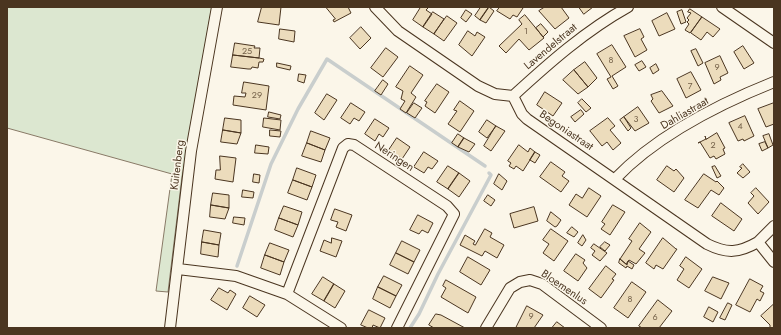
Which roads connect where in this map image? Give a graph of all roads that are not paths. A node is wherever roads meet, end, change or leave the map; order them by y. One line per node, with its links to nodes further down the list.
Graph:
1 (217, 7): 12 (street, Kuitenberg)
2 (375, 7): 7 (street)
3 (628, 7): 7 (street, Lavendelstraat)
4 (722, 7): 5 (street)
5 (774, 43)
6 (774, 82): 8 (street, Dahliastraat)
7 (513, 96): 8 (street, Begoniastraat)
8 (615, 179): 10 (street, Begoniastraat)
9 (774, 226): 10 (street, Begoniastraat)
10 (758, 242): 11 (street)
11 (774, 262)
12 (178, 269): 13 (street); 14 (street, Kuitenberg)
13 (287, 294): 15 (street); 16 (street, Neringen)
14 (170, 328)
15 (341, 328)
16 (397, 328)
17 (486, 328): 18 (street, Bloemenlus)
18 (601, 328)

